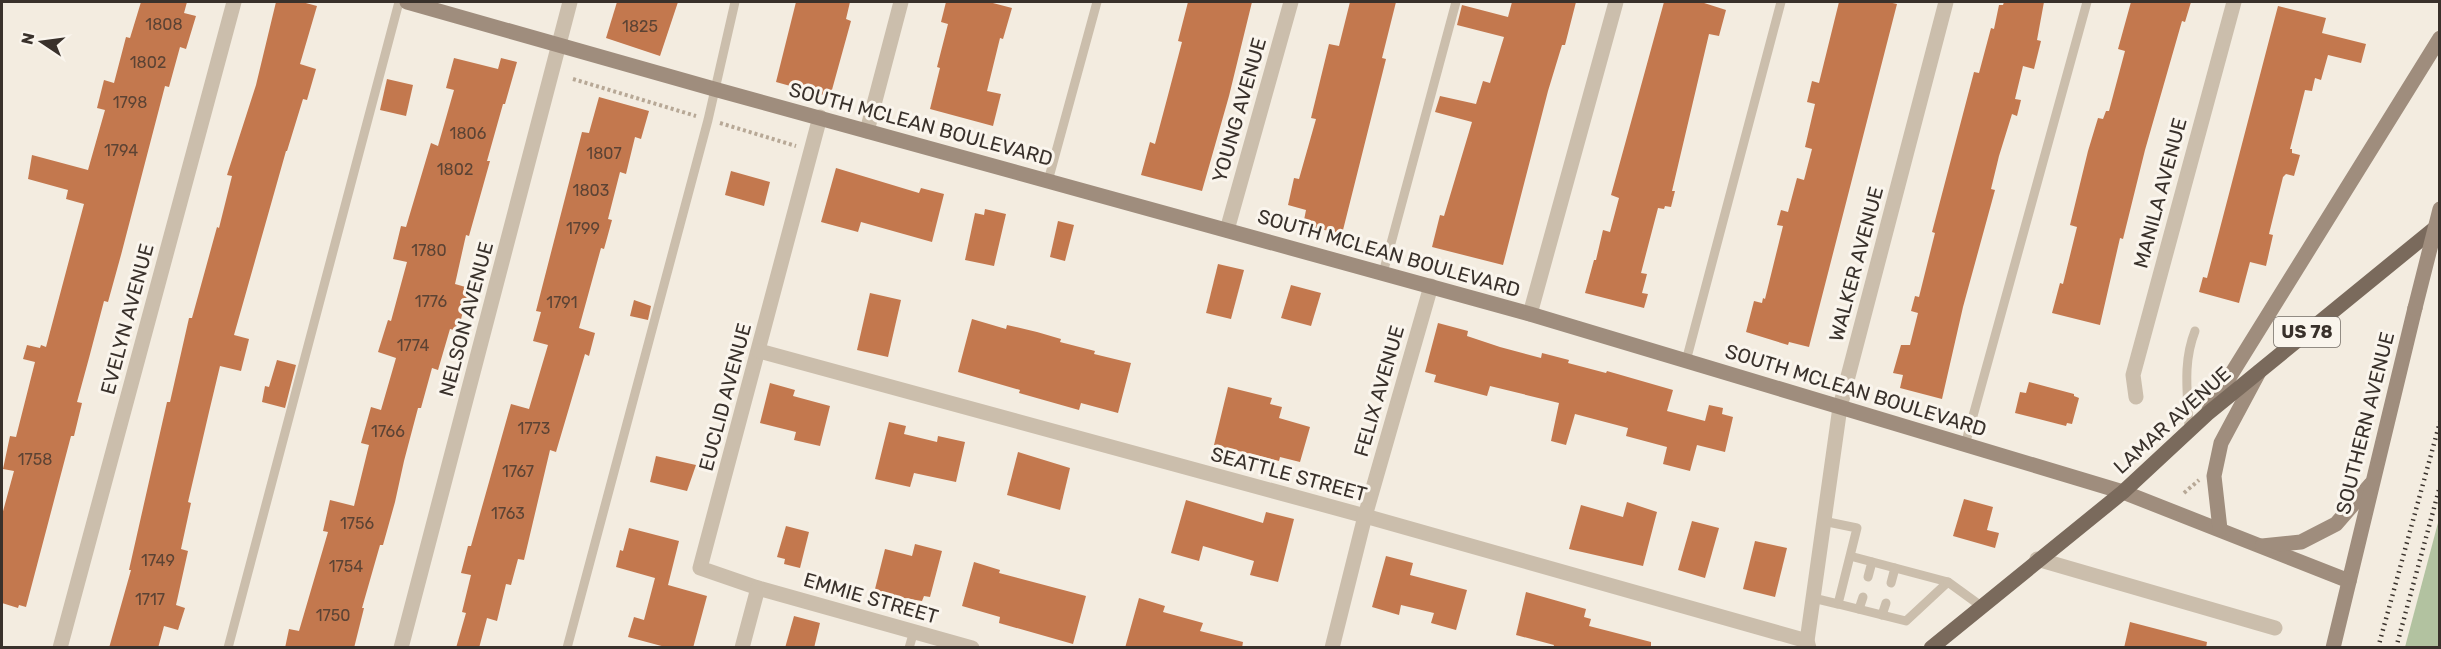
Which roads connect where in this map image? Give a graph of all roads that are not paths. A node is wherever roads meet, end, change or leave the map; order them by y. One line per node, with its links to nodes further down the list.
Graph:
1 (234, 2): 61 (street, EVELYN AVENUE)
2 (399, 2): 62 (lane)
3 (407, 2): 16 (main road, SOUTH MCLEAN BOULEVARD)
4 (570, 2): 16 (street, NELSON AVENUE)
5 (735, 2): 17 (lane)
6 (901, 2): 19 (street)
7 (1097, 2): 20 (lane)
8 (1291, 2): 23 (street, YOUNG AVENUE)
9 (1456, 2): 24 (lane)
10 (1616, 2): 26 (street)
11 (1781, 2): 29 (lane)
12 (1946, 2): 32 (street, WALKER AVENUE)
13 (2087, 2): 35 (lane)
14 (2234, 2): 31 (street, MANILA AVENUE)
15 (2439, 38): 33 (main road)
16 (560, 45): 17 (main road, SOUTH MCLEAN BOULEVARD); 63 (street, NELSON AVENUE)
17 (714, 89): 18 (main road, SOUTH MCLEAN BOULEVARD); 64 (lane)
18 (820, 117): 19 (main road, SOUTH MCLEAN BOULEVARD); 28 (street, EUCLID AVENUE)
19 (867, 131): 20 (main road, SOUTH MCLEAN BOULEVARD)
20 (1048, 181): 23 (main road, SOUTH MCLEAN BOULEVARD)
21 (2439, 209): 36 (main road, SOUTHERN AVENUE, bridge)
22 (2439, 224): 30 (main road, LAMAR AVENUE / US 78)
23 (1227, 230): 24 (main road, SOUTH MCLEAN BOULEVARD)
24 (1383, 273): 25 (main road, SOUTH MCLEAN BOULEVARD)
25 (1431, 286): 26 (main road, SOUTH MCLEAN BOULEVARD); 38 (street, FELIX AVENUE)
26 (1530, 314): 29 (main road, SOUTH MCLEAN BOULEVARD)
27 (2195, 331): 34 (lane)
28 (759, 351): 38 (street, SEATTLE STREET); 50 (street, EUCLID AVENUE)
29 (1686, 361): 32 (main road, SOUTH MCLEAN BOULEVARD)
30 (2259, 372): 33 (main road, LAMAR AVENUE / US 78); 40 (main road)
31 (2136, 397)
32 (1840, 407): 35 (main road, SOUTH MCLEAN BOULEVARD); 39 (street, WALKER AVENUE)
33 (2206, 414): 34 (main road, LAMAR AVENUE / US 78)
34 (2189, 430): 37 (main road, LAMAR AVENUE / US 78)
35 (1965, 445): 37 (main road, SOUTH MCLEAN BOULEVARD)
36 (2373, 482): 41 (main road); 47 (main road, SOUTHERN AVENUE)
37 (2123, 492): 40 (main road, SOUTH MCLEAN BOULEVARD); 43 (main road, LAMAR AVENUE / US 78)
38 (1365, 516): 60 (street, SEATTLE STREET); 68 (street, FELIX AVENUE)
39 (1822, 521): 42 (lane); 52 (street, WALKER AVENUE)
40 (2220, 529): 41 (main road, SOUTH MCLEAN BOULEVARD)
41 (2260, 547): 47 (main road, SOUTH MCLEAN BOULEVARD)
42 (1850, 556): 44 (lane); 54 (lane)
43 (2037, 560): 55 (main road, LAMAR AVENUE / US 78); 58 (street)
44 (1872, 562): 45 (lane); 46 (lane)
45 (1895, 568): 48 (lane); 49 (lane)
46 (1868, 577)
47 (2349, 581): 70 (main road, SOUTHERN AVENUE)
48 (1948, 582): 55 (lane); 57 (lane)
49 (1890, 583)
50 (758, 588): 59 (street, EMMIE STREET); 65 (street)
51 (1863, 597): 56 (lane)
52 (1813, 598): 54 (lane); 60 (street, WALKER AVENUE)
53 (1886, 603): 57 (lane)
54 (1839, 604): 56 (lane)
55 (1981, 606): 69 (main road, LAMAR AVENUE / US 78)
56 (1859, 609): 57 (lane)
57 (1882, 615)
58 (2275, 628)
59 (914, 631): 66 (lane); 67 (street, EMMIE STREET)
60 (1808, 644)
61 (60, 648)
62 (228, 648)
63 (401, 648)
64 (567, 648)
65 (742, 648)
66 (909, 648)
67 (972, 648)
68 (1332, 648)
69 (1931, 648)
70 (2333, 648)

